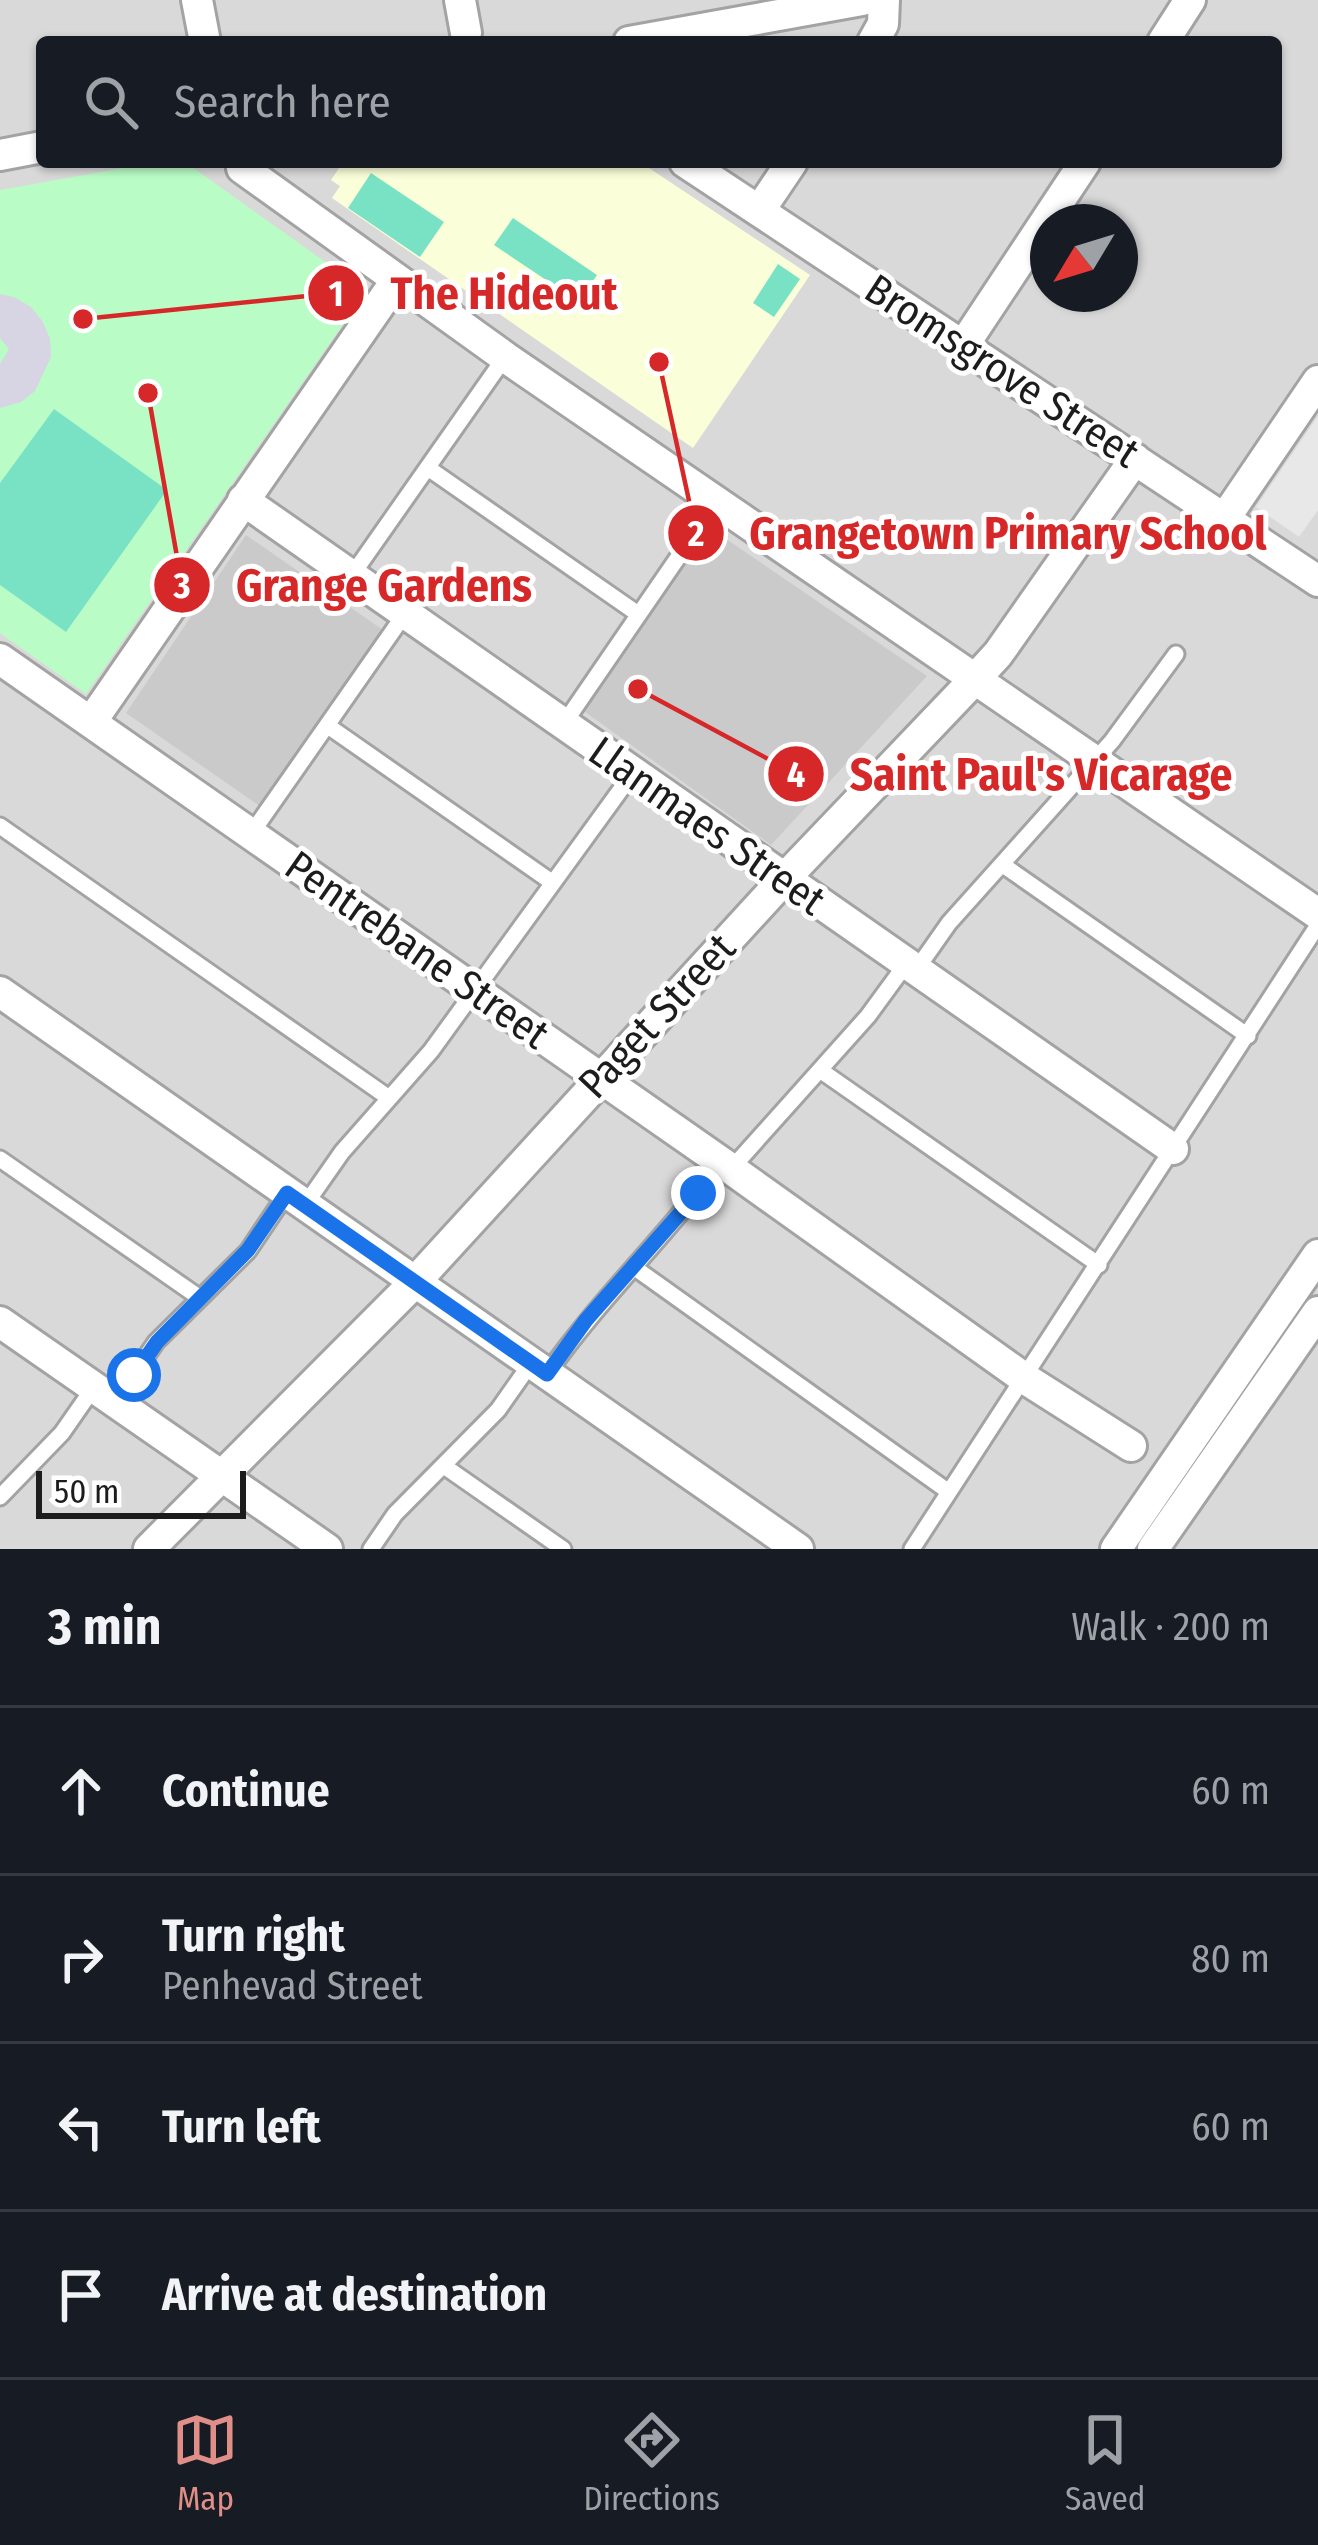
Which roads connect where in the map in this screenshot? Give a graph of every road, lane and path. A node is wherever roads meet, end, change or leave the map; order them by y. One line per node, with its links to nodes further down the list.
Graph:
1 (197, 0): 7 (street)
2 (460, 0): 6 (street)
3 (862, 0): 8 (street)
4 (884, 0): 9 (street)
5 (1190, 0): 10 (street)
6 (466, 33)
7 (204, 36)
8 (662, 36)
9 (876, 36)
10 (1167, 36)
11 (36, 148): 12 (street)
12 (0, 155)
13 (242, 168): 18 (street)
14 (694, 168): 17 (street, Bromsgrove Street)
15 (788, 168): 17 (street)
16 (1081, 168): 19 (street)
17 (759, 211): 19 (street, Bromsgrove Street)
18 (396, 281): 20 (street); 24 (street)
19 (963, 346): 22 (street, Bromsgrove Street)
20 (505, 357): 23 (lane); 25 (street)
21 (1318, 381): 26 (street)
22 (1135, 459): 26 (street, Bromsgrove Street); 33 (street, Paget Street)
23 (428, 468): 27 (lane); 29 (lane)
24 (243, 500): 27 (street, Llanmaes Street); 34 (street)
25 (716, 502): 29 (lane); 33 (street)
26 (1225, 518): 28 (street, Bromsgrove Street)
27 (350, 578): 30 (street, Llanmaes Street)
28 (1318, 581)
29 (638, 614): 35 (lane)
30 (404, 615): 35 (street, Llanmaes Street); 36 (lane)
31 (1176, 654): 37 (lane)
32 (0, 659): 34 (street, Pentrebane Street)
33 (975, 679): 37 (street); 42 (street, Paget Street)
34 (91, 722): 40 (street, Pentrebane Street)
35 (562, 725): 38 (street, Llanmaes Street)
36 (328, 726): 40 (lane); 43 (lane)
37 (1095, 759): 41 (lane); 44 (street)
38 (632, 774): 42 (street, Llanmaes Street); 43 (lane)
39 (0, 826): 52 (lane)
40 (251, 834): 48 (street, Pentrebane Street)
41 (1003, 865): 46 (lane); 49 (lane)
42 (784, 879): 46 (street, Llanmaes Street); 51 (street, Paget Street)
43 (553, 883): 48 (lane)
44 (1318, 914)
45 (1318, 926): 49 (lane)
46 (911, 967): 50 (lane); 53 (street, Llanmaes Street)
47 (0, 992): 56 (street)
48 (475, 992): 51 (street, Pentrebane Street); 52 (lane)
49 (1248, 1036): 53 (lane)
50 (820, 1070): 55 (lane); 58 (lane)
51 (600, 1078): 55 (street, Pentrebane Street); 60 (street, Paget Street)
52 (389, 1099): 56 (lane)
53 (1174, 1149): 58 (lane)
54 (0, 1159): 61 (lane)
55 (726, 1166): 59 (lane); 65 (street, Pentrebane Street)
56 (296, 1199): 60 (street); 61 (lane)
57 (1318, 1255): 78 (street)
58 (1099, 1265): 65 (lane)
59 (635, 1268): 64 (lane); 71 (lane)
60 (415, 1282): 64 (street); 69 (street, Paget Street)
61 (200, 1298): 66 (lane)
62 (1318, 1312): 79 (street)
63 (0, 1322): 66 (street)
64 (539, 1369): 68 (lane); 76 (street)
65 (1024, 1378): 67 (street, Pentrebane Street); 71 (lane)
66 (105, 1395): 69 (street); 70 (lane)
67 (1131, 1446)
68 (444, 1466): 74 (lane); 75 (lane)
69 (221, 1475): 72 (street, Paget Street); 73 (street)
70 (2, 1490)
71 (949, 1492): 77 (lane)
72 (149, 1549)
73 (327, 1549)
74 (371, 1549)
75 (563, 1549)
76 (798, 1549)
77 (912, 1549)
78 (1116, 1549)
79 (1153, 1549)

